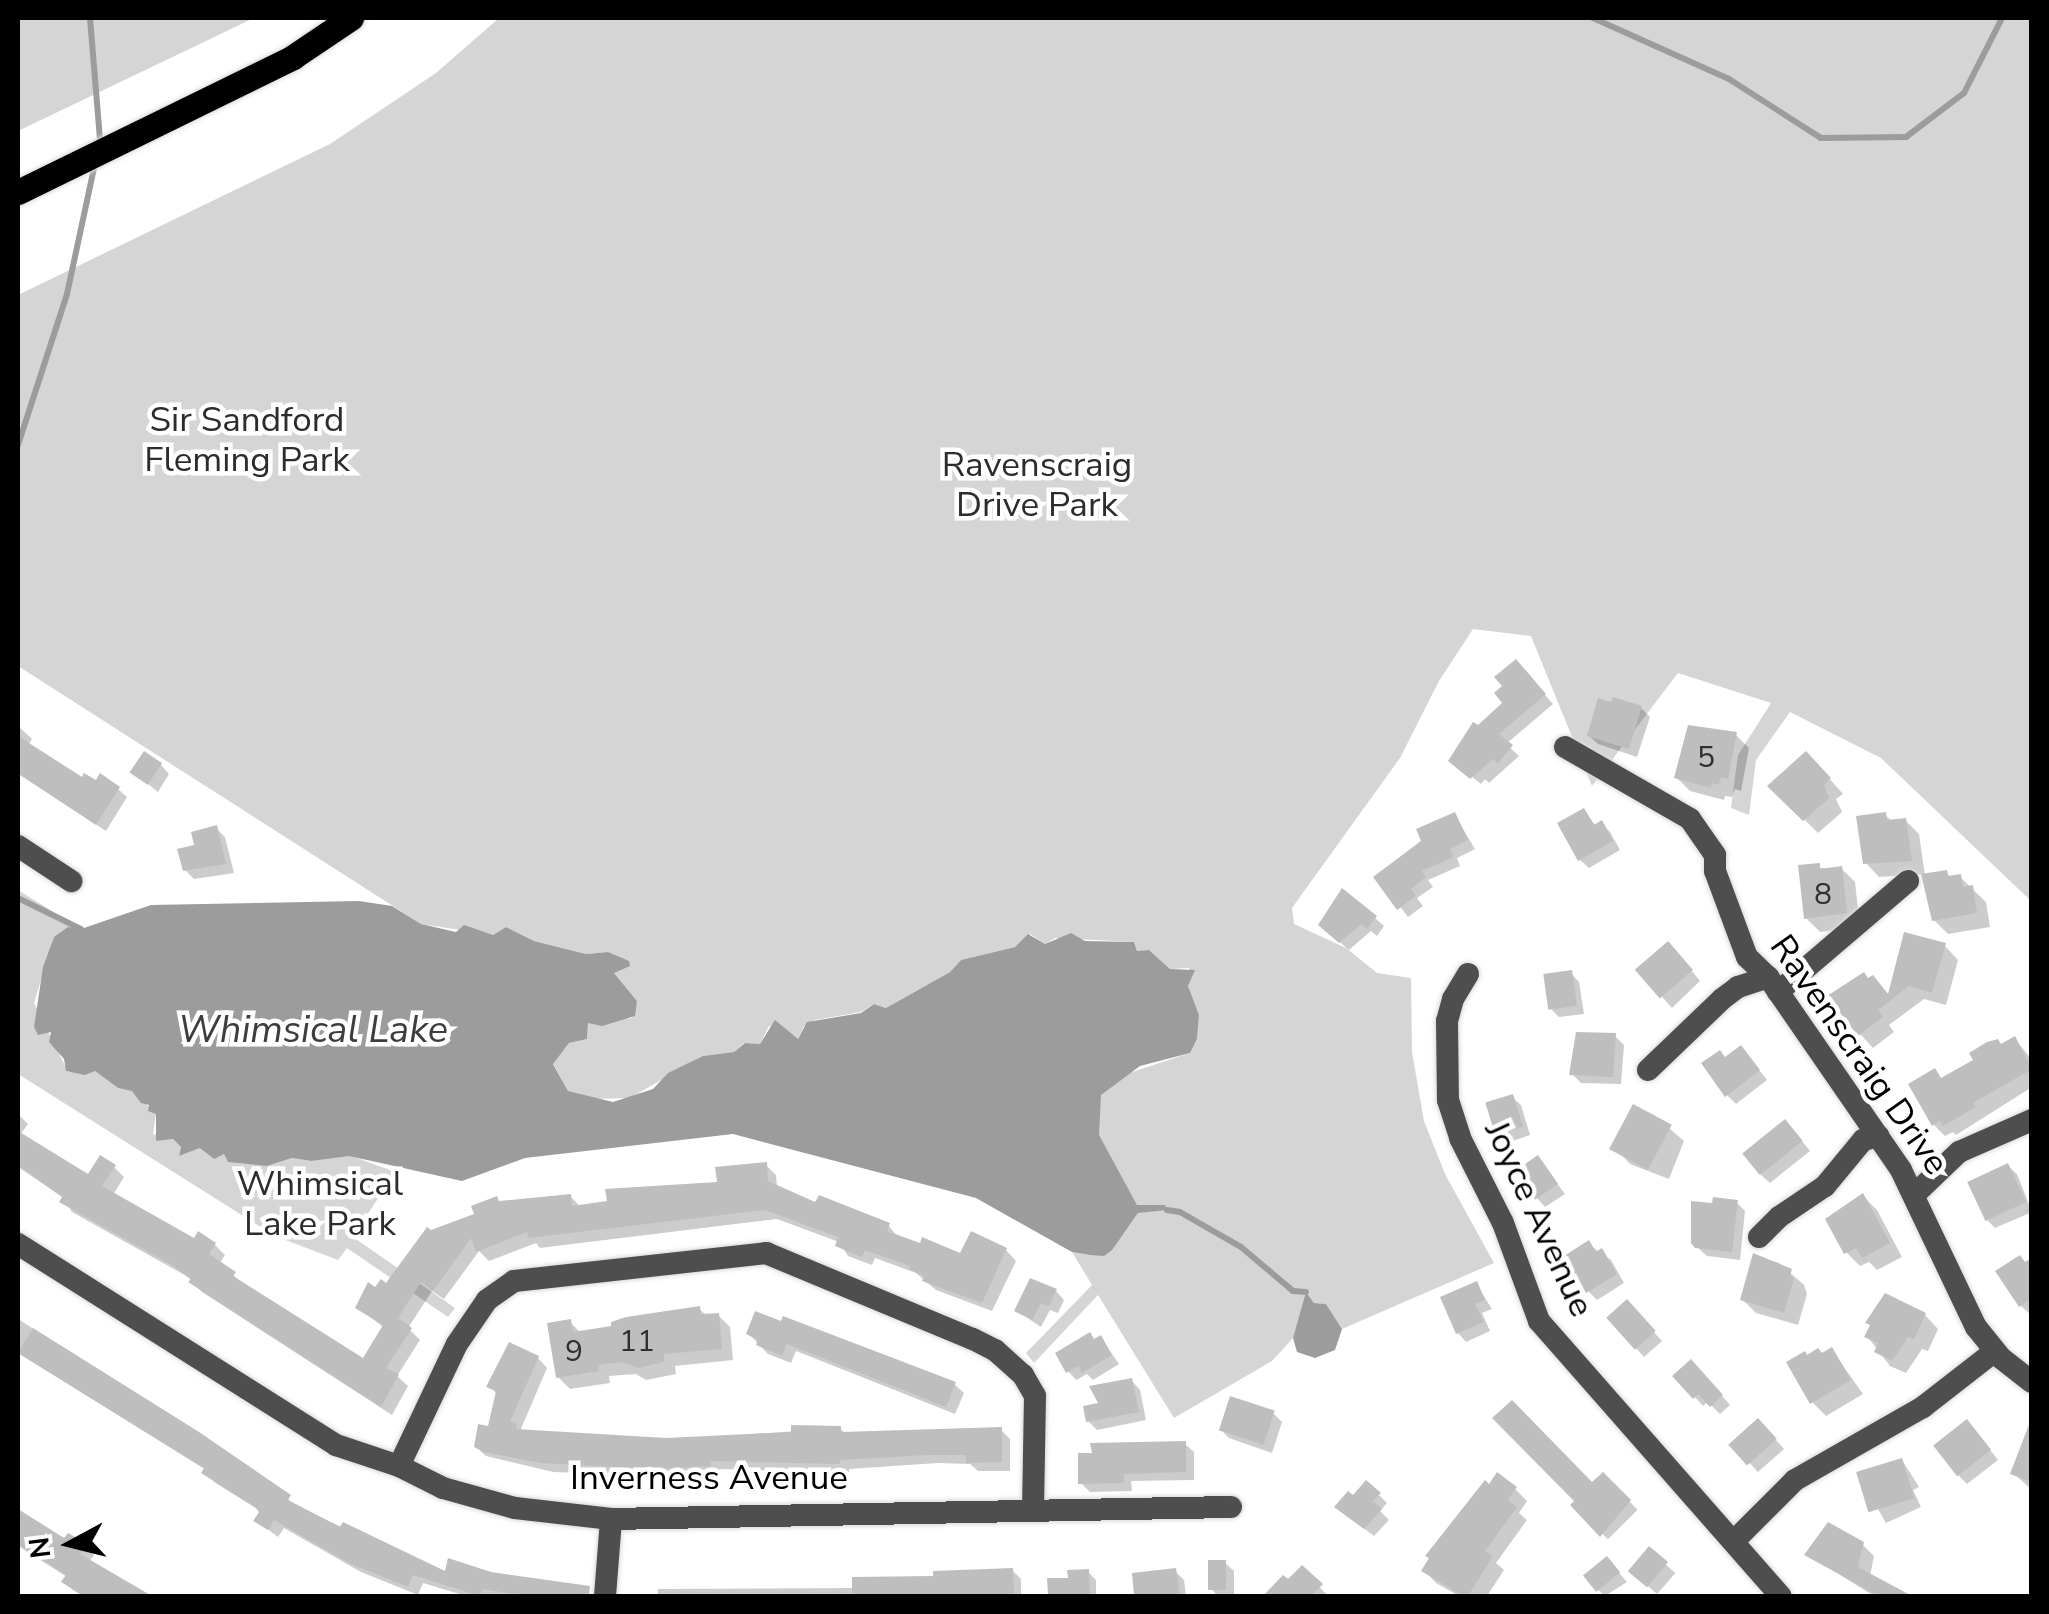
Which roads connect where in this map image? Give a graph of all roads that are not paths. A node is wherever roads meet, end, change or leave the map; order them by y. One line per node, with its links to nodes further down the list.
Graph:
1 (352, 18): 2 (main road)
2 (18, 192)
3 (1564, 747): 8 (street, Ravenscraig Drive)
4 (18, 846): 5 (street)
5 (71, 881)
6 (1908, 881): 8 (street)
7 (1468, 974): 21 (street, Joyce Avenue)
8 (1773, 985): 9 (street); 11 (street, Ravenscraig Drive)
9 (1648, 1070)
10 (2032, 1120): 12 (street)
11 (1878, 1136): 12 (street, Ravenscraig Drive); 13 (street)
12 (1915, 1194): 15 (street, Ravenscraig Drive)
13 (1759, 1237)
14 (18, 1244): 17 (street, Inverness Avenue)
15 (1995, 1352): 16 (street, Ravenscraig Drive); 21 (street)
16 (2032, 1382)
17 (399, 1466): 19 (street); 20 (street, Inverness Avenue)
18 (1230, 1507): 19 (street, Inverness Avenue)
19 (1033, 1508): 20 (street, Inverness Avenue)
20 (611, 1519): 22 (street)
21 (1734, 1541): 23 (street, Joyce Avenue)
22 (605, 1596)
23 (1781, 1596)

